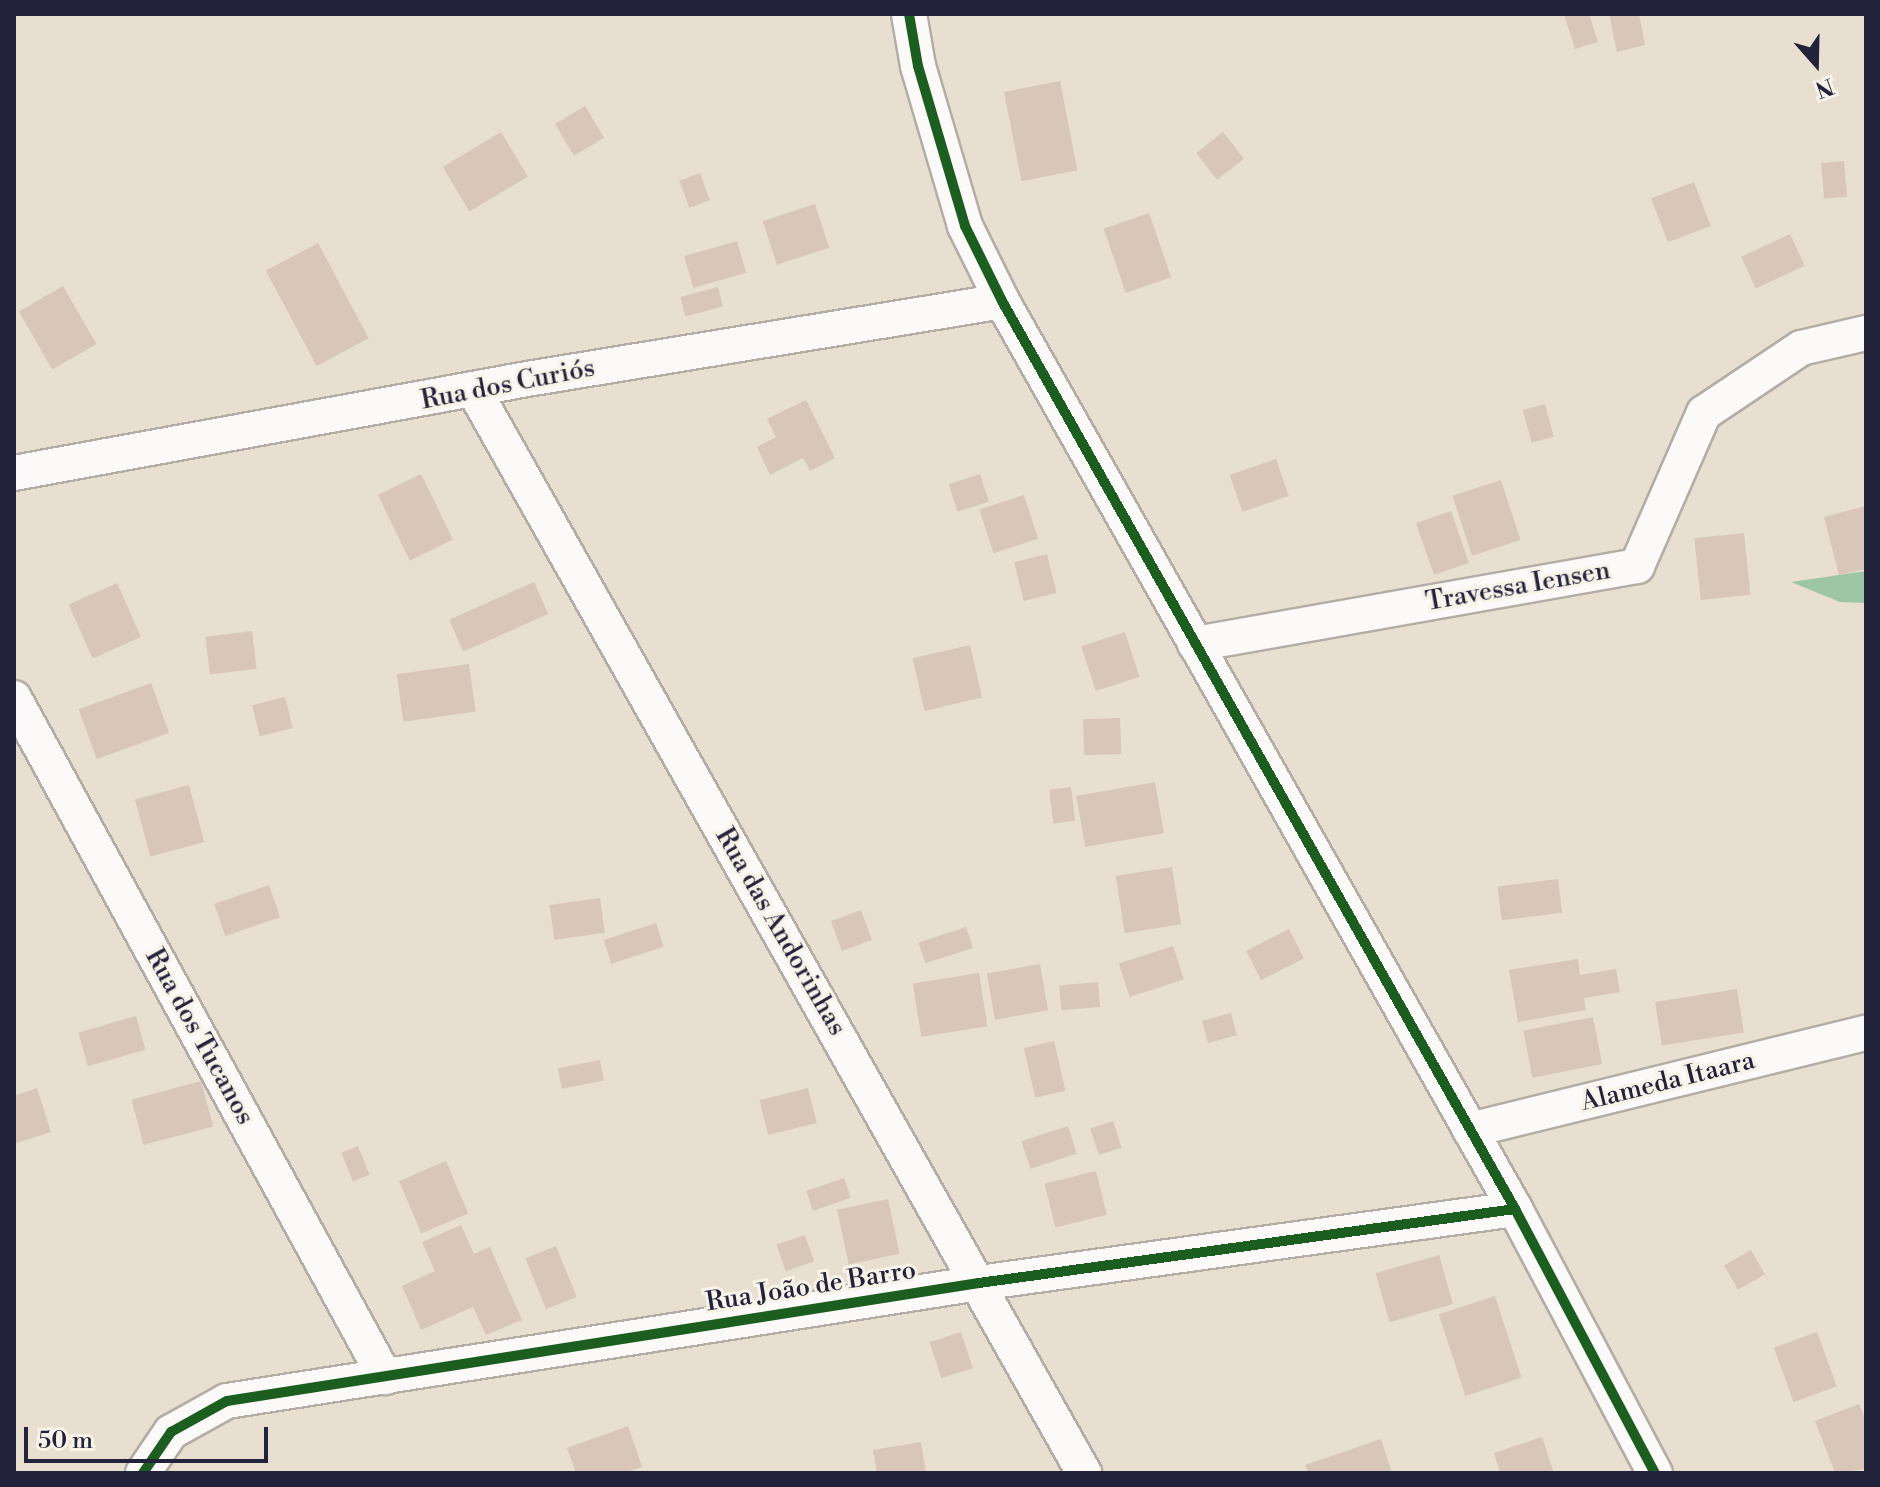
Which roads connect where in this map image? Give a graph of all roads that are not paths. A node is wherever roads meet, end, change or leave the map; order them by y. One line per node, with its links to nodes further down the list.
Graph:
1 (909, 14): 2 (street)
2 (1002, 301): 4 (street, Rua dos Curiós); 6 (street)
3 (1866, 333): 6 (street, Travessa Iensen)
4 (475, 392): 5 (street, Rua dos Curiós); 11 (street, Rua das Andorinhas)
5 (14, 473)
6 (1195, 644): 9 (street)
7 (14, 698): 12 (street, Rua dos Tucanos)
8 (1866, 1033): 9 (street, Alameda Itaara)
9 (1470, 1130): 10 (street)
10 (1515, 1209): 11 (street, Rua João de Barro); 15 (street)
11 (979, 1283): 12 (street, Rua João de Barro); 14 (street, Rua das Andorinhas)
12 (385, 1377): 13 (street, Rua João de Barro)
13 (143, 1473)
14 (1084, 1473)
15 (1655, 1473)

